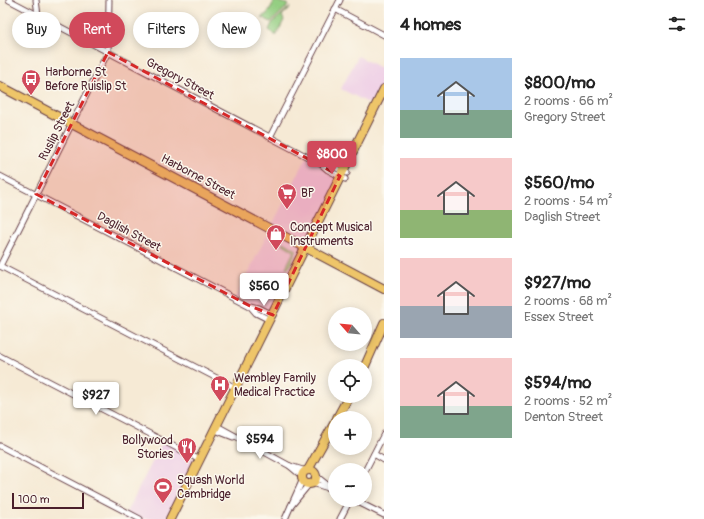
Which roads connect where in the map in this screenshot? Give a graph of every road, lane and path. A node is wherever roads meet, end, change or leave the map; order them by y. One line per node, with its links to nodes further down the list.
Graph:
1 (9, 0): 6 (street, Gregory Street)
2 (36, 0): 7 (street)
3 (109, 0): 10 (street, Ruslip Street)
4 (340, 0): 5 (street)
5 (335, 9): 9 (street); 16 (street)
6 (32, 12)
7 (38, 12)
8 (61, 27): 10 (street, Gregory Street)
9 (384, 35)
10 (108, 52): 15 (street, Ruslip Street); 16 (street, Gregory Street)
11 (0, 81): 15 (main road, Harborne Street)
12 (0, 86): 15 (main road, Harborne Street)
13 (384, 89): 17 (main road)
14 (384, 101): 17 (main road)
15 (72, 123): 19 (street, Ruslip Street); 20 (main road, Harborne Street)
16 (270, 137): 17 (street, Gregory Street)
17 (344, 175): 20 (main road)
18 (0, 176): 19 (street, Daglish Street)
19 (36, 194): 21 (street, Ruslip Street); 24 (street, Daglish Street)
20 (307, 246): 22 (main road, Harborne Street); 23 (main road, Harborne Street); 24 (main road)
21 (0, 266): 30 (street)
22 (384, 283)
23 (384, 289)
24 (272, 317): 30 (main road)
25 (384, 323): 27 (main road)
26 (384, 336): 27 (main road)
27 (375, 347): 29 (main road)
28 (0, 356): 36 (street)
29 (369, 359)
30 (236, 388): 31 (main road)
31 (216, 428): 36 (main road); 39 (street)
32 (384, 434): 35 (street)
33 (328, 435): 39 (main road)
34 (0, 446): 45 (street)
35 (374, 454): 37 (street); 38 (street)
36 (200, 460): 46 (main road)
37 (384, 460)
38 (369, 463)
39 (309, 477): 40 (street); 41 (street); 41 (street)
40 (328, 486)
41 (291, 506): 47 (street)
42 (346, 507): 48 (street)
43 (368, 507): 44 (street)
44 (383, 515)
45 (140, 519)
46 (170, 519)
47 (285, 519)
48 (340, 519)

